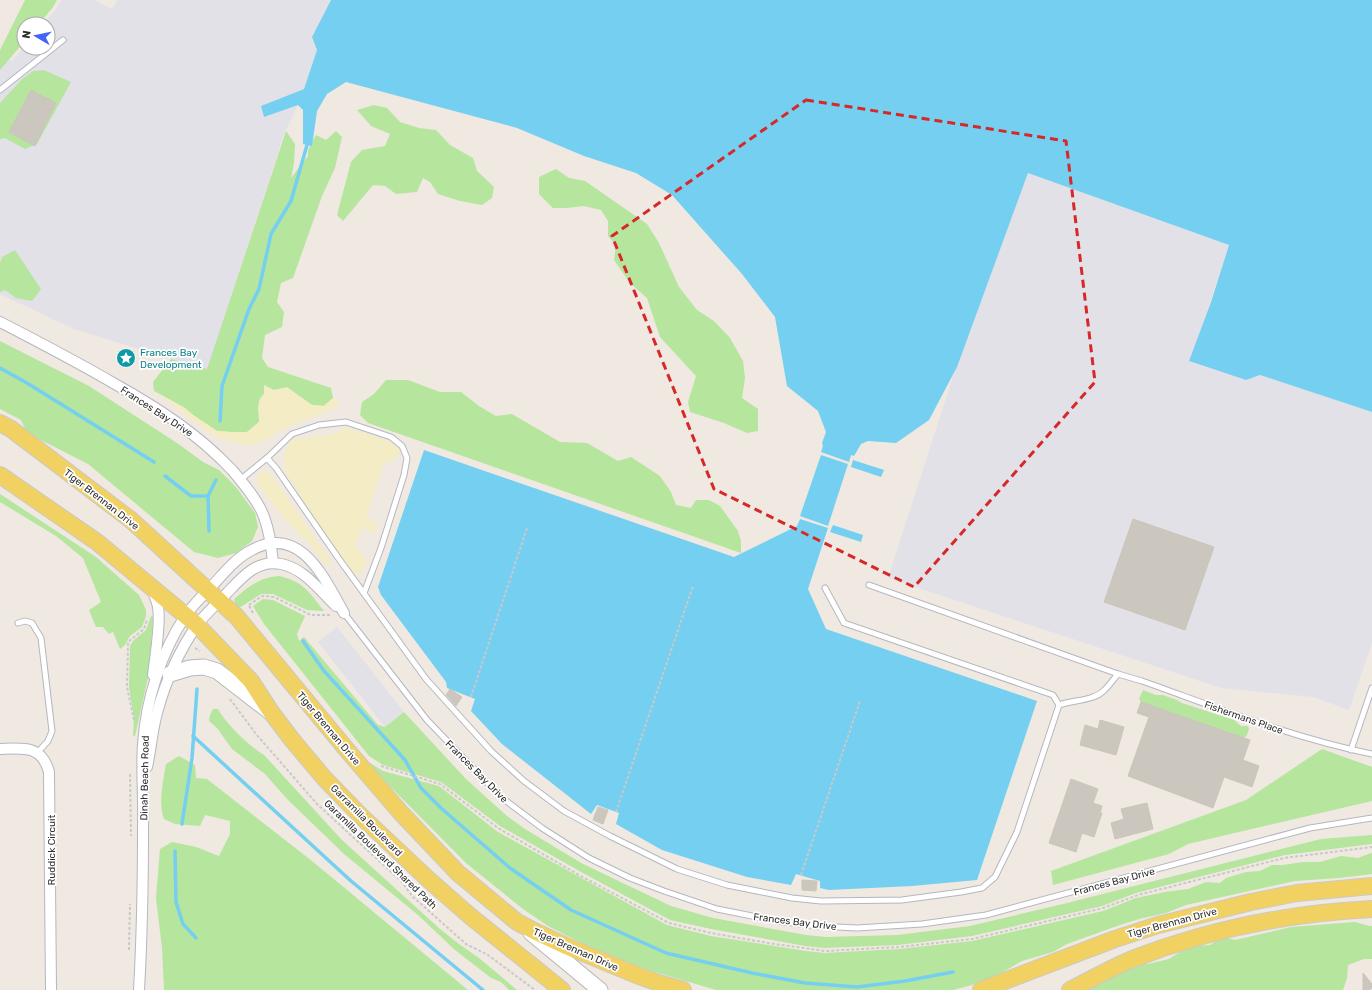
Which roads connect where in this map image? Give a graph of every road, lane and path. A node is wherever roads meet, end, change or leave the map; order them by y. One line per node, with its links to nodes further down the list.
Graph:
1 (63, 40): 2 (lane)
2 (0, 90)
3 (0, 322): 7 (street, Frances Bay Drive)
4 (0, 423): 15 (main road, Tiger Brennan Drive)
5 (267, 458): 7 (lane); 16 (lane); 16 (lane)
6 (0, 475): 12 (main road)
7 (240, 480): 9 (street, Frances Bay Drive)
8 (527, 528): 28 (path)
9 (271, 543): 10 (street, Frances Bay Drive); 15 (street, Dinah Beach Road); 18 (street, Frances Bay Drive)
10 (273, 562): 17 (street, Dinah Beach Road); 18 (street, Frances Bay Drive)
11 (869, 585): 25 (lane, Fishermans Place)
12 (152, 586): 20 (main road); 31 (street)
13 (693, 586): 39 (path)
14 (826, 588): 30 (lane)
15 (208, 590): 17 (main road, Tiger Brennan Drive); 20 (street, Dinah Beach Road)
16 (364, 593): 30 (lane)
17 (220, 601): 20 (street, Dinah Beach Road); 45 (main road, Tiger Brennan Drive)
18 (344, 614): 19 (path); 40 (lane, Frances Bay Drive)
19 (257, 619)
20 (192, 620): 24 (street); 31 (street, Dinah Beach Road); 32 (main road, Garramilla Boulevard)
21 (18, 623): 35 (lane)
22 (200, 652): 23 (path)
23 (200, 668): 24 (street); 32 (street)
24 (170, 674): 38 (street)
25 (1118, 674): 30 (lane); 34 (lane, Fishermans Place)
26 (1372, 688): 34 (lane)
27 (226, 694): 48 (path, Garamilla Boulevard Shared Path)
28 (471, 696)
29 (860, 701): 42 (path)
30 (1059, 705)
31 (149, 707): 38 (street, Dinah Beach Road)
32 (271, 712): 49 (main road, Garramilla Boulevard)
33 (0, 748): 35 (street)
34 (1351, 750): 36 (lane, Fishermans Place)
35 (38, 752): 46 (street, Ruddick Circuit)
36 (1372, 754)
37 (378, 765): 41 (path)
38 (142, 789): 47 (street, Dinah Beach Road)
39 (616, 812)
40 (1372, 818)
41 (1372, 847)
42 (801, 875)
43 (1372, 886): 52 (main road, Tiger Brennan Drive)
44 (1372, 909): 53 (main road)
45 (517, 922): 50 (street); 51 (main road, Tiger Brennan Drive)
46 (51, 990)
47 (140, 990)
48 (535, 990)
49 (562, 990)
50 (600, 990)
51 (684, 990)
52 (981, 990)
53 (1070, 990)

